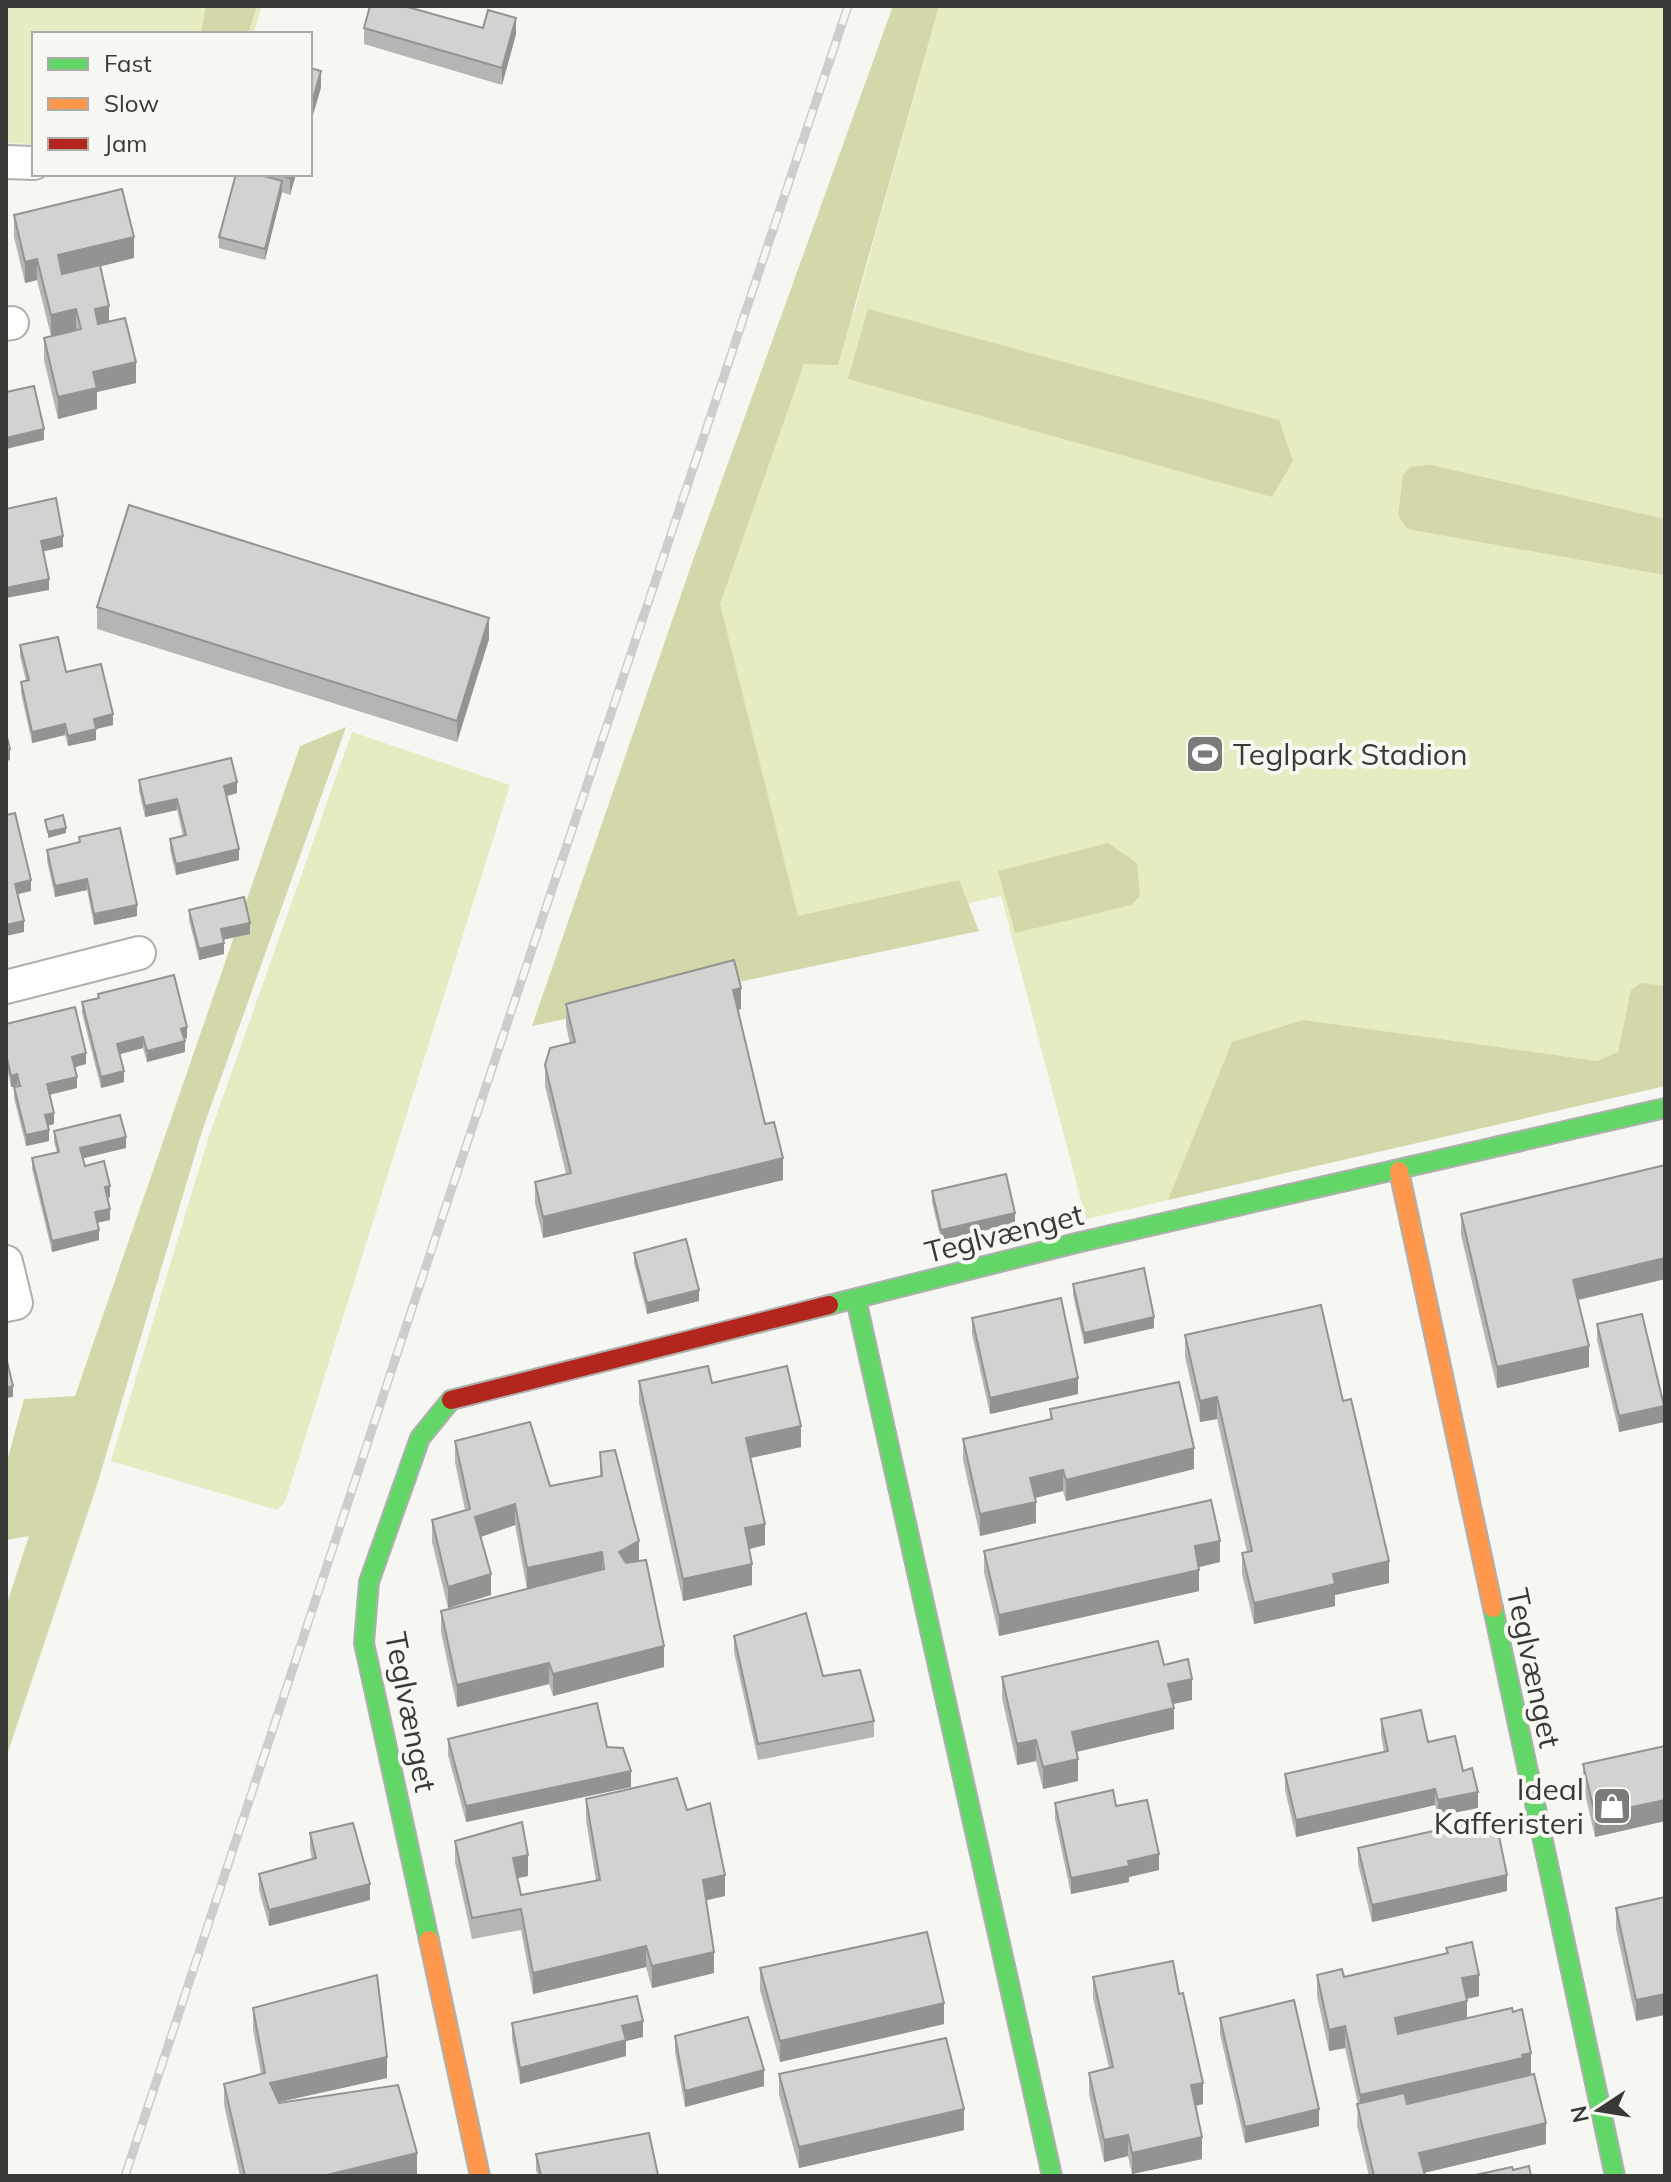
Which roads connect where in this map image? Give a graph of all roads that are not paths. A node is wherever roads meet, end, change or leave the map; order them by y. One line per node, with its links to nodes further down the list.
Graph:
1 (6, 162): 2 (street)
2 (32, 163)
3 (139, 953): 4 (street)
4 (6, 987)
5 (1665, 1108): 6 (street, Teglvænget)
6 (1399, 1171): 8 (street, Teglvænget); 12 (street, Teglvænget)
7 (6, 1262): 9 (street)
8 (856, 1299): 10 (street, Teglvænget); 11 (street)
9 (6, 1305)
10 (480, 2176)
11 (1052, 2176)
12 (1615, 2176)

